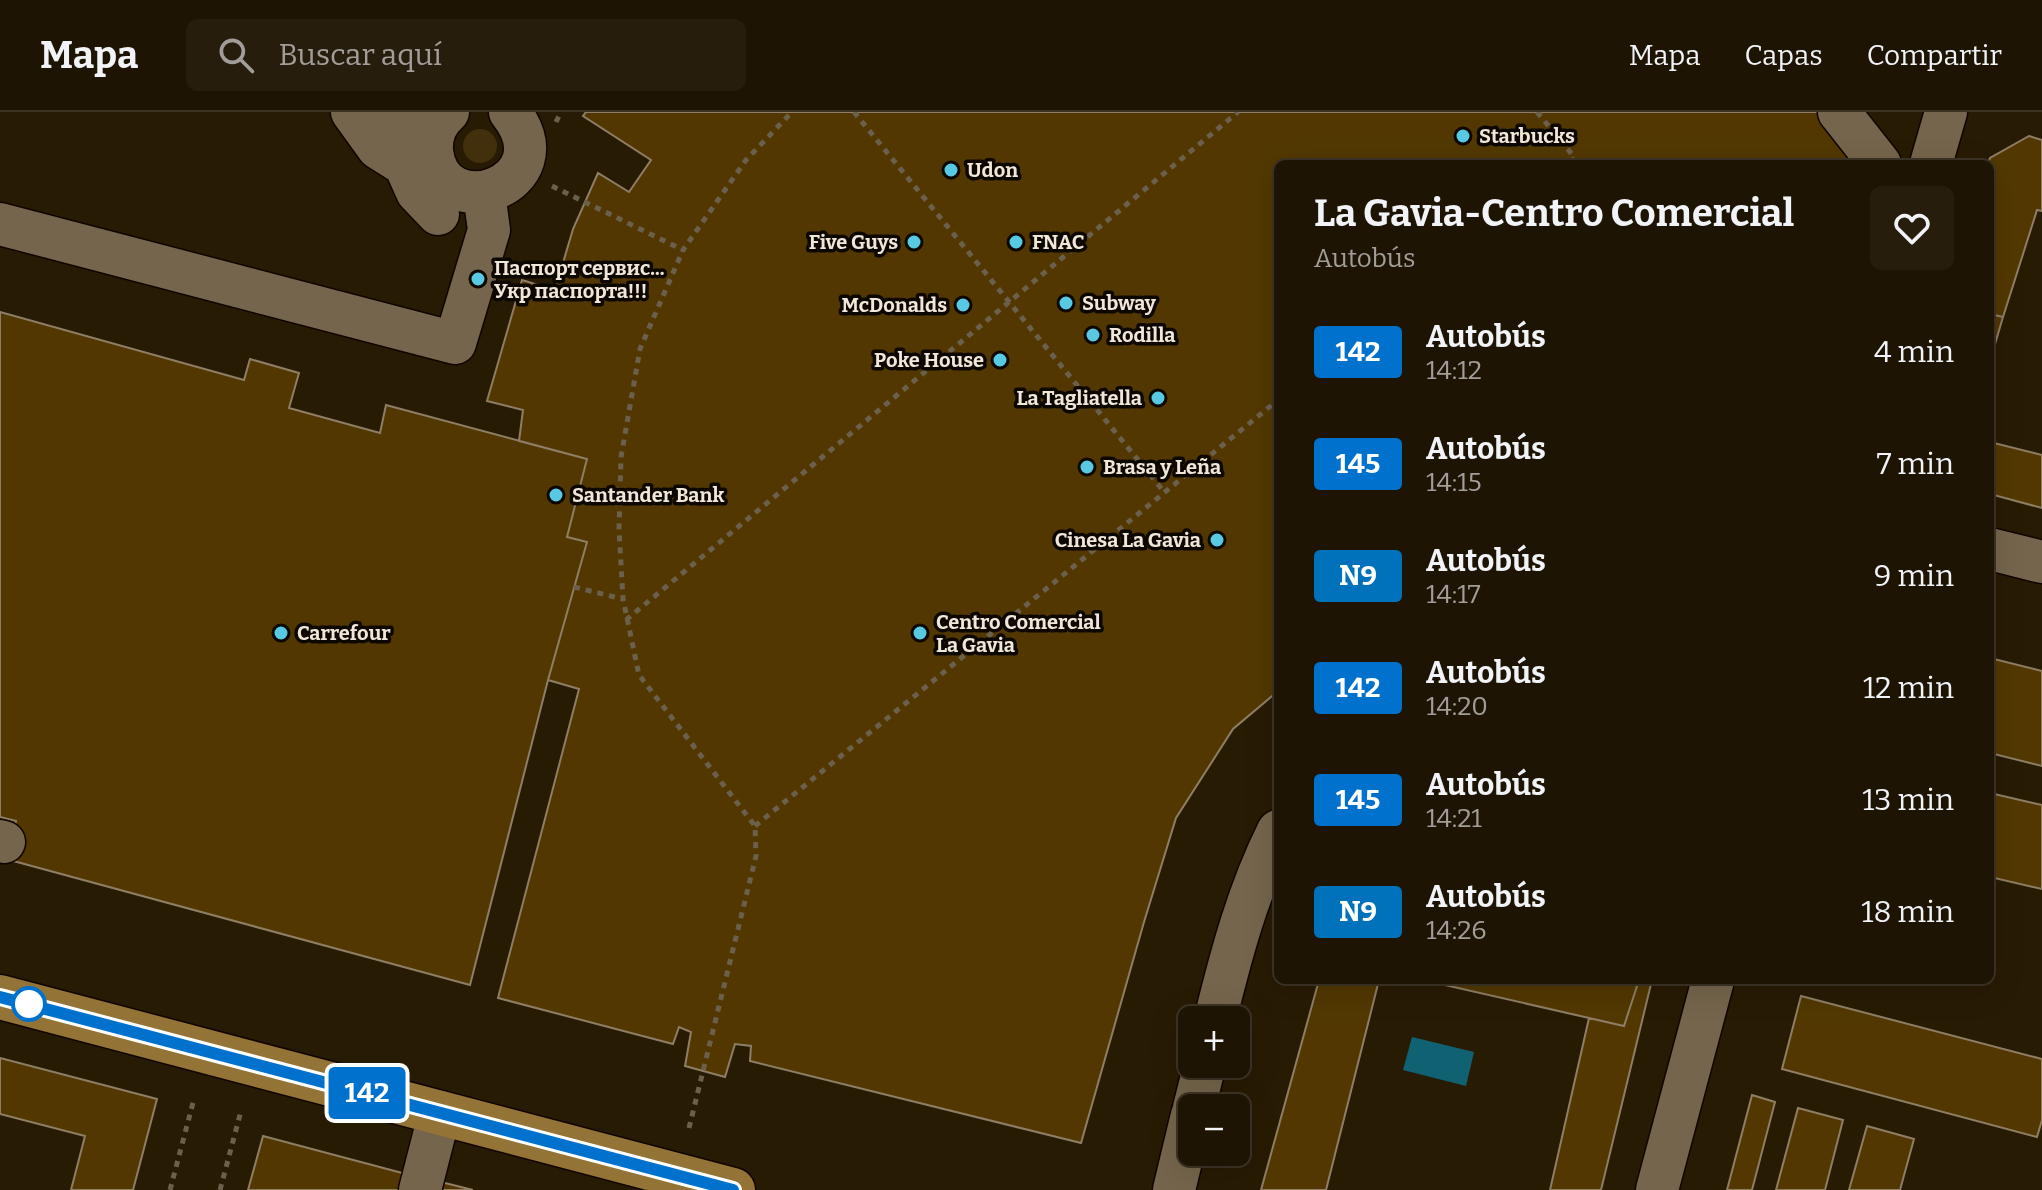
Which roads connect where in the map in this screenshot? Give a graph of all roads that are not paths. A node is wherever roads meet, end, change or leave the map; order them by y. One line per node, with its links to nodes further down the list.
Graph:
1 (352, 112): 10 (street)
2 (385, 112): 6 (street)
3 (1839, 112): 7 (street)
4 (1946, 112): 8 (street)
5 (520, 116): 9 (street)
6 (440, 127): 9 (street)
7 (1877, 160)
8 (1932, 160)
9 (484, 193): 11 (street)
10 (438, 214)
11 (0, 224)
12 (1994, 550): 13 (street)
13 (2042, 562)
14 (1274, 839): 17 (street)
15 (1712, 984): 24 (street)
16 (0, 997): 18 (main road)
17 (1218, 1006)
18 (440, 1112): 20 (main road); 21 (street)
19 (1180, 1166): 23 (street)
20 (684, 1184): 22 (main road)
21 (420, 1190)
22 (733, 1190)
23 (1174, 1190)
24 (1657, 1190)

